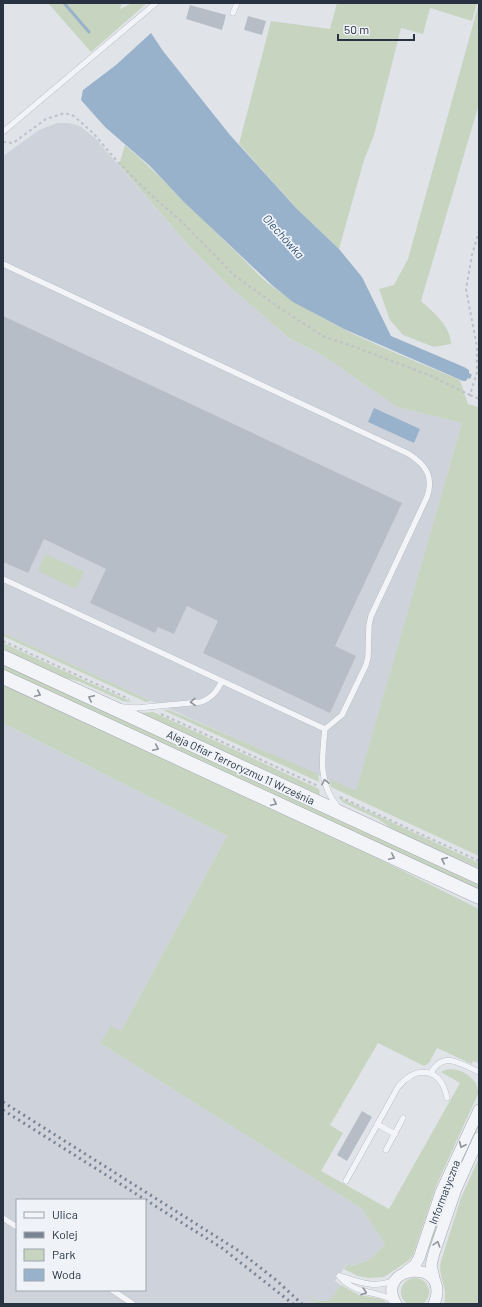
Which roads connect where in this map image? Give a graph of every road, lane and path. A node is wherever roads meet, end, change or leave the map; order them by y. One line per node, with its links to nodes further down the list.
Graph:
1 (156, 3): 4 (lane)
2 (237, 3): 3 (lane)
3 (234, 13)
4 (4, 131)
5 (3, 142): 8 (path)
6 (479, 231): 8 (path)
7 (3, 264): 17 (lane)
8 (470, 395): 9 (path)
9 (479, 399)
10 (3, 579): 14 (lane)
11 (3, 641): 16 (path)
12 (3, 657): 15 (street, Aleja Ofiar Terroryzmu 11 Września, one-way to 12)
13 (3, 677): 22 (street, Aleja Ofiar Terroryzmu 11 Września, one-way to 22)
14 (222, 681): 16 (lane, one-way to 16); 17 (lane)
15 (108, 706): 16 (lane); 19 (street, Aleja Ofiar Terroryzmu 11 Września)
16 (146, 707): 18 (path)
17 (325, 729): 18 (lane, one-way to 17)
18 (327, 790): 19 (lane); 20 (path)
19 (345, 815): 21 (street, Aleja Ofiar Terroryzmu 11 Września, one-way to 19)
20 (479, 861)
21 (479, 877)
22 (479, 897)
23 (479, 1072): 24 (lane)
24 (431, 1073): 25 (lane); 28 (lane)
25 (447, 1098)
26 (479, 1110): 35 (street, Informatyczna, one-way to 35)
27 (403, 1118): 29 (lane)
28 (378, 1124): 29 (lane); 32 (lane)
29 (395, 1134): 31 (lane)
30 (479, 1138): 37 (street, Informatyczna, one-way to 30)
31 (386, 1150)
32 (346, 1181)
33 (3, 1218): 34 (lane)
34 (16, 1226)
35 (407, 1271): 36 (street, Informatyczna); 37 (street)
36 (396, 1280): 39 (street); 39 (lane, one-way to 39)
37 (434, 1282): 41 (street, Informatyczna)
38 (114, 1291): 40 (lane)
39 (395, 1302)
40 (133, 1304)
41 (434, 1304)

